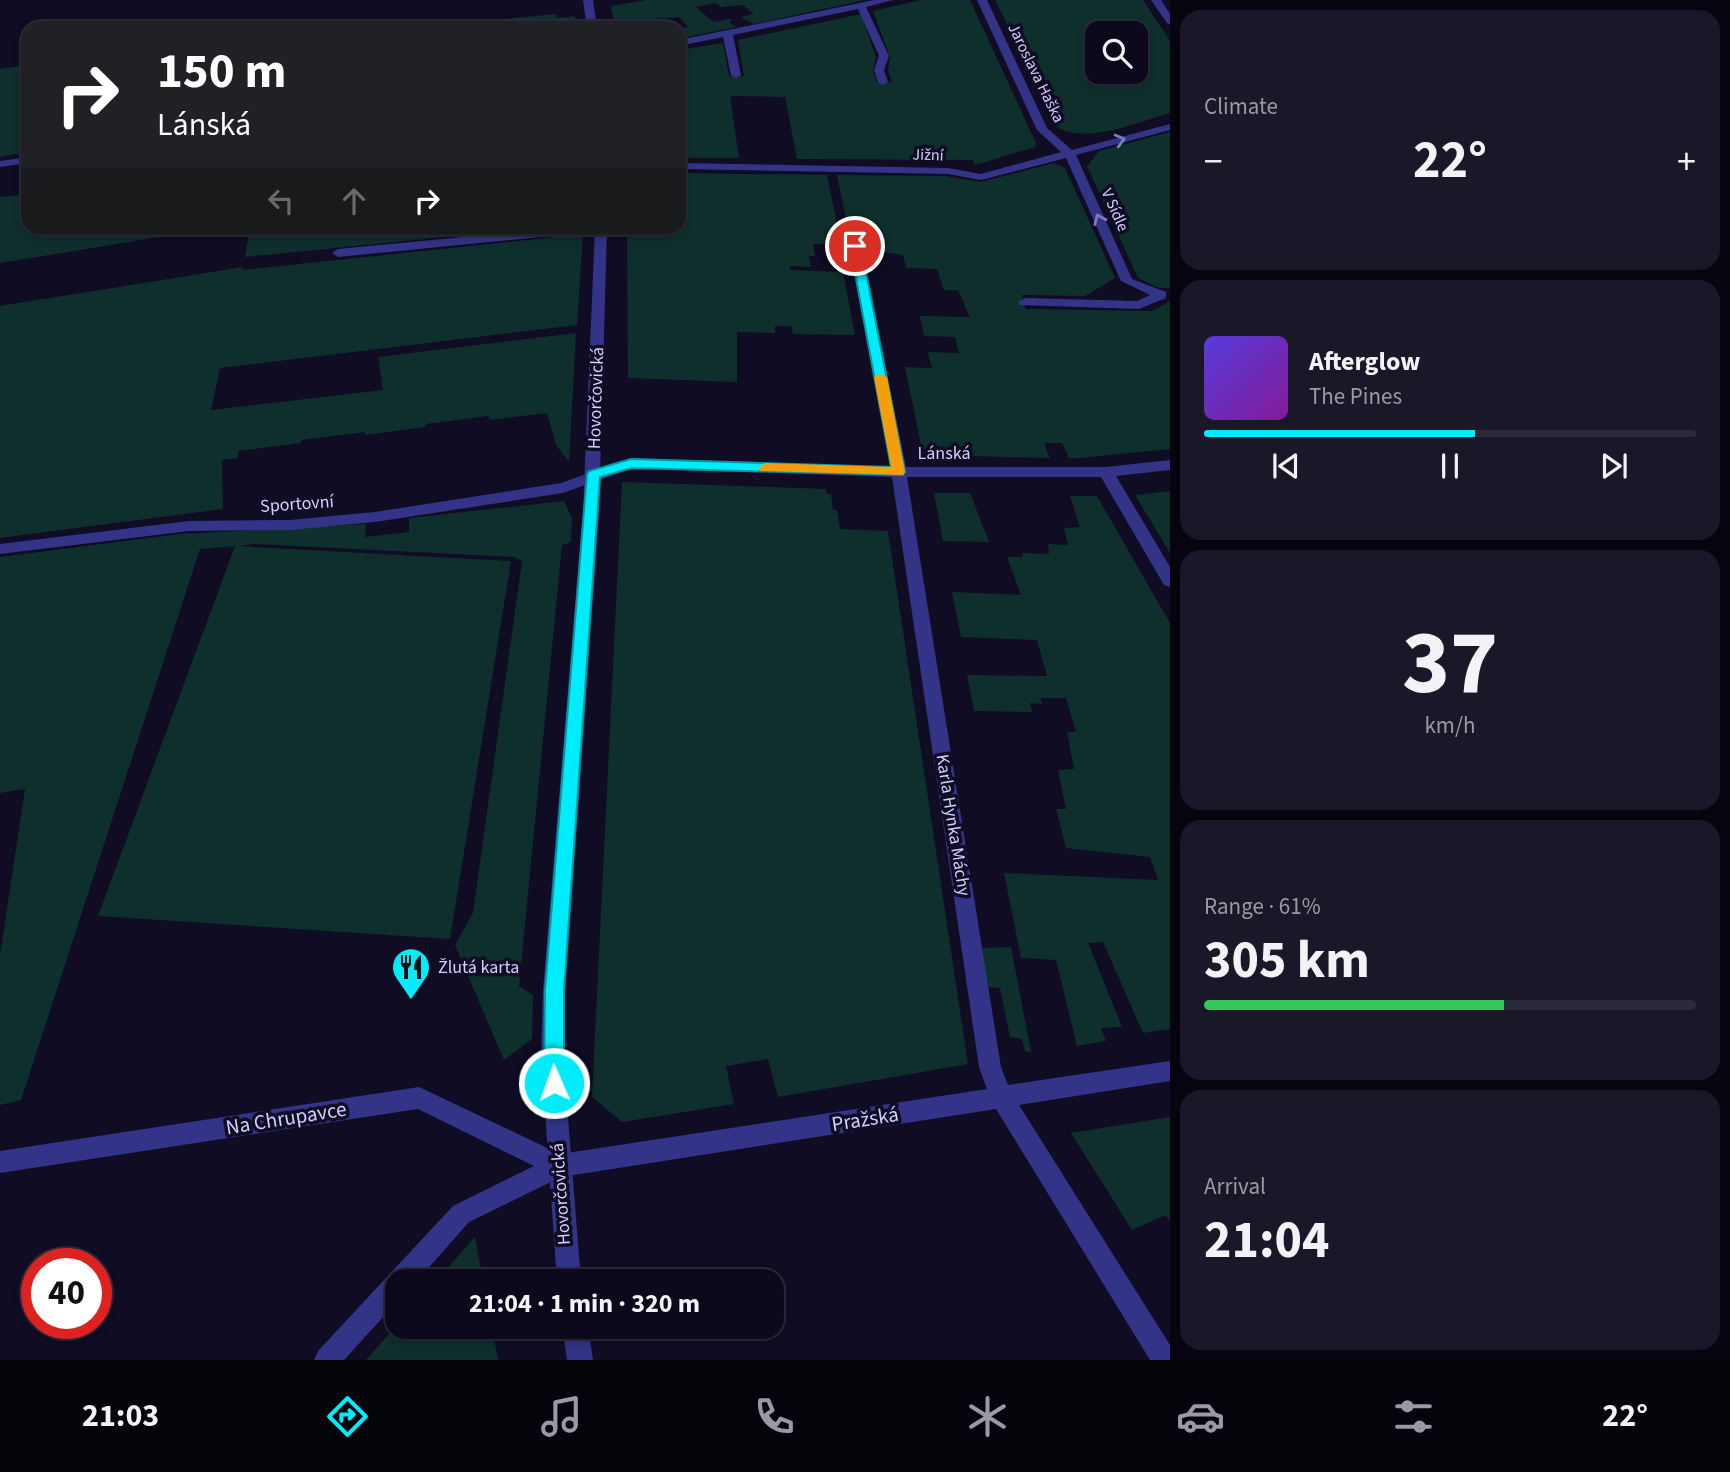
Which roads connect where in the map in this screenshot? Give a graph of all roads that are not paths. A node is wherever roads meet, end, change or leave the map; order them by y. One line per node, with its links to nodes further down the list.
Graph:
1 (588, 0): 6 (street)
2 (888, 0): 5 (street)
3 (982, 0): 13 (street, Jaroslava Haška)
4 (1156, 0): 7 (street)
5 (862, 6): 8 (street); 11 (street)
6 (591, 21)
7 (1170, 21)
8 (728, 35): 9 (street); 10 (street)
9 (686, 42)
10 (736, 75)
11 (883, 82)
12 (1170, 127): 13 (street, Jižní, one-way to 12)
13 (1070, 154): 16 (street, Jižní); 21 (street, V Sídle, one-way to 13)
14 (21, 161): 15 (street)
15 (0, 164)
16 (686, 166)
17 (519, 235): 20 (street)
18 (601, 235): 28 (street, Hovorčovická)
19 (855, 246): 26 (street, Karla Hynka Máchy)
20 (338, 253)
21 (1127, 281): 22 (street); 24 (street)
22 (1165, 295): 24 (street)
23 (1025, 302): 24 (street)
24 (1111, 304)
25 (1170, 465): 27 (street, Lánská)
26 (898, 472): 27 (street, Lánská); 28 (street, Lánská); 32 (street, Karla Hynka Máchy)
27 (1106, 472): 30 (street)
28 (593, 474): 29 (street, Sportovní); 34 (street, Hovorčovická)
29 (0, 549)
30 (1170, 581)
31 (1170, 1071): 32 (street, Pražská)
32 (1002, 1098): 34 (street, Pražská); 41 (street, Karla Hynka Máchy)
33 (0, 1162): 34 (street, Na Chrupavce)
34 (559, 1166): 35 (street, Pražská); 36 (street, Hovorčovická)
35 (411, 1269)
36 (568, 1269)
37 (385, 1297): 39 (street, Pražská)
38 (577, 1339): 40 (street)
39 (327, 1360)
40 (580, 1360)
41 (1165, 1360)

